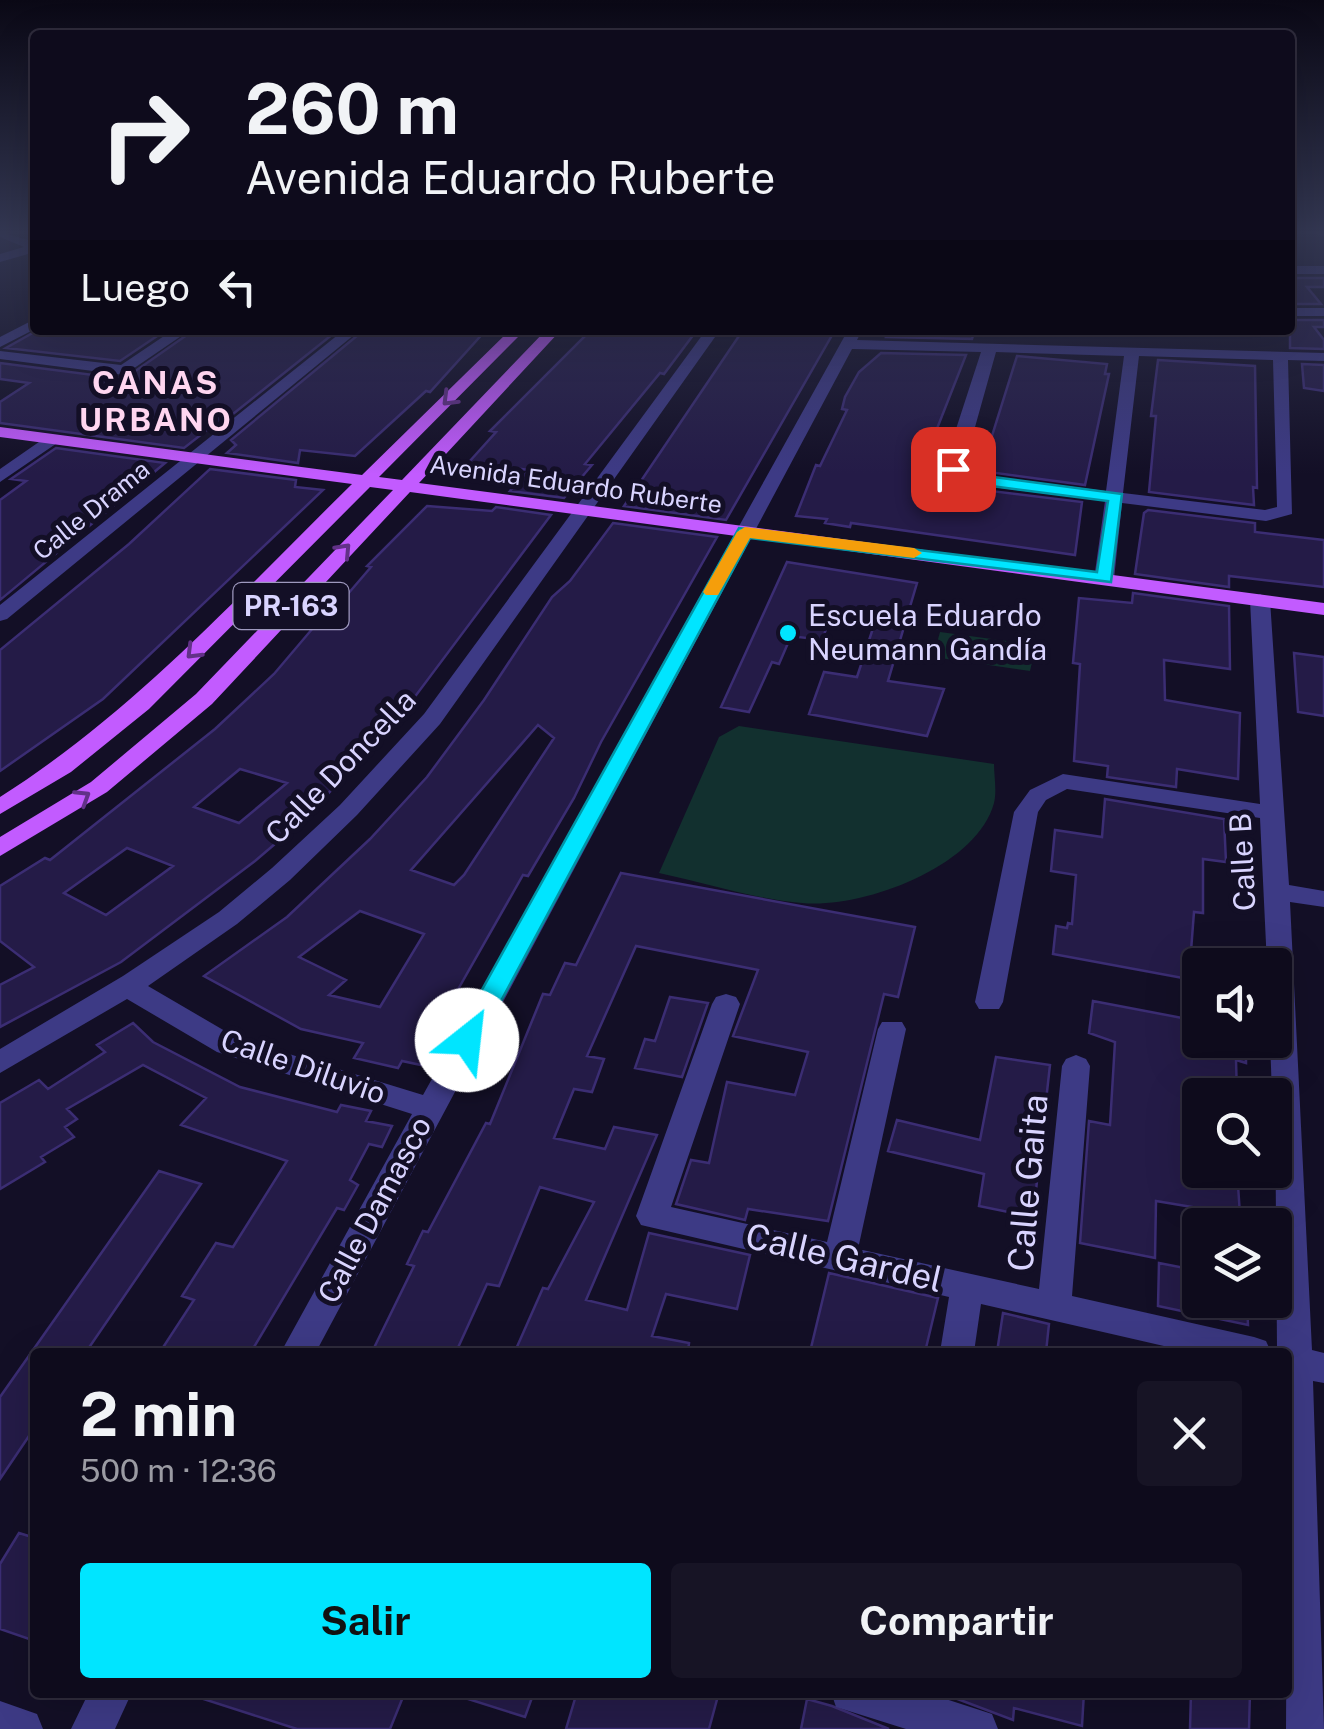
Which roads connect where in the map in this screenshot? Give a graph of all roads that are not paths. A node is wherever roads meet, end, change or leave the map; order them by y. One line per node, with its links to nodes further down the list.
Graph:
1 (30, 326): 8 (street)
2 (176, 335): 11 (street)
3 (348, 335): 16 (street, Calle Drama)
4 (513, 335): 18 (main road, PR-163, one-way to 18)
5 (549, 335): 19 (main road, PR-163)
6 (709, 335): 21 (street, Calle Doncella)
7 (851, 337): 9 (street); 22 (street, Calle Damasco)
8 (0, 343)
9 (989, 350): 10 (street); 20 (street)
10 (1132, 354): 12 (street); 20 (street)
11 (0, 355)
12 (1280, 356): 13 (street); 20 (street)
13 (1324, 357)
14 (0, 432): 15 (main road, Avenida Eduardo Ruberte)
15 (55, 439): 16 (main road, Avenida Eduardo Ruberte); 17 (street)
16 (194, 458): 18 (main road, Avenida Eduardo Ruberte); 26 (street, Calle Drama)
17 (0, 477)
18 (365, 481): 19 (main road, Avenida Eduardo Ruberte); 27 (main road, PR-163, one-way to 27)
19 (403, 486): 21 (main road, Avenida Eduardo Ruberte); 29 (main road, PR-163, one-way to 19)
20 (1116, 498): 23 (street)
21 (580, 510): 22 (main road, Avenida Eduardo Ruberte); 32 (street, Calle Doncella)
22 (745, 532): 23 (main road, Avenida Eduardo Ruberte); 38 (street, Calle Damasco)
23 (1104, 578): 24 (main road, Avenida Eduardo Ruberte)
24 (1260, 600): 25 (main road, Avenida Eduardo Ruberte); 28 (street, Calle B)
25 (1324, 608)
26 (0, 615)
27 (0, 807)
28 (1273, 812): 30 (street, Calle B); 33 (street)
29 (0, 848)
30 (1276, 891): 31 (street); 45 (street, Calle B)
31 (1324, 899)
32 (128, 987): 36 (street, Calle Doncella); 38 (street, Calle Diluvio)
33 (989, 1002)
34 (726, 1004): 39 (street, Calle Gardel)
35 (892, 1029): 39 (street)
36 (0, 1062)
37 (1076, 1066): 41 (street, Calle Gaita)
38 (430, 1108): 42 (street, Calle Damasco)
39 (840, 1256): 40 (street, Calle Gardel)
40 (967, 1287): 41 (street, Calle Gardel); 43 (street)
41 (1054, 1306): 44 (street, Calle Gardel)
42 (300, 1348)
43 (958, 1348)
44 (1237, 1348)
45 (1301, 1363): 46 (street, Calle B)
46 (1305, 1573): 54 (street, Calle B)
47 (109, 1698): 52 (street)
48 (869, 1698): 49 (street)
49 (901, 1709): 53 (street)
50 (0, 1722): 51 (street)
51 (22, 1729)
52 (92, 1729)
53 (977, 1729)
54 (1306, 1729)

